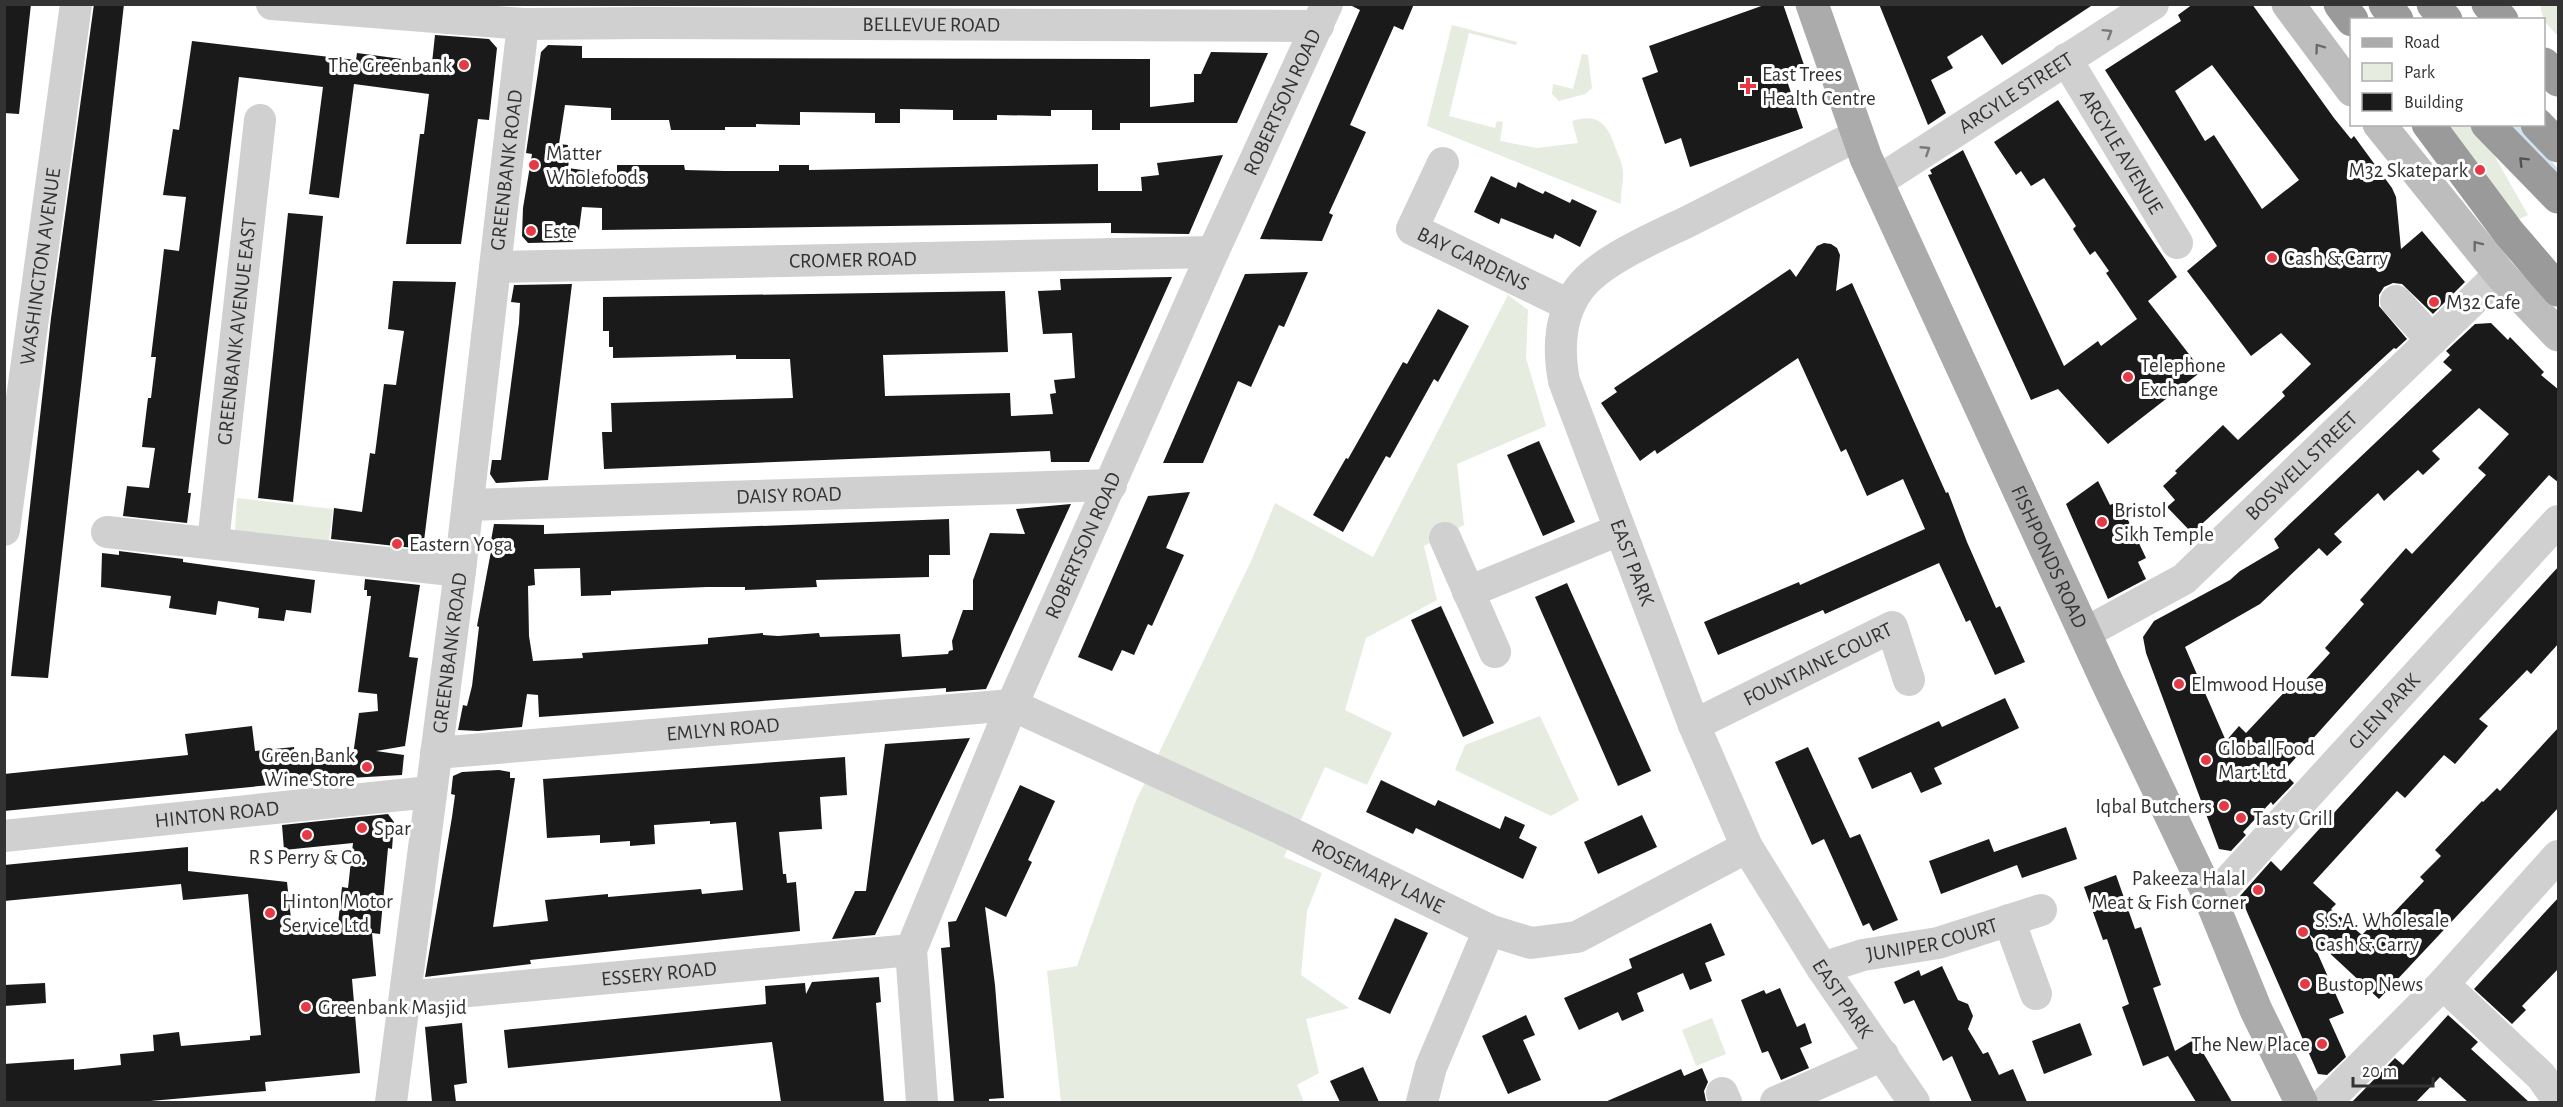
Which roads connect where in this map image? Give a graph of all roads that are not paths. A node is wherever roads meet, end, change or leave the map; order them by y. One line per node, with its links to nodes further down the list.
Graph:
1 (76, 4): 43 (street, WASHINGTON AVENUE)
2 (272, 4): 12 (street, BELLEVUE ROAD)
3 (1812, 4): 26 (main road, FISHPONDS ROAD)
4 (2153, 4): 17 (street, ARGYLE STREET, one-way to 4)
5 (2288, 4): 20 (main road, one-way to 5)
6 (2340, 4): 13 (highway)
7 (2385, 4): 14 (highway)
8 (2433, 4): 15 (highway)
9 (2488, 4): 16 (highway)
10 (859, 14): 11 (street, BELLEVUE ROAD); 12 (street, BELLEVUE ROAD)
11 (1322, 15): 32 (street, ROBERTSON ROAD)
12 (538, 18): 33 (street, GREENBANK ROAD)
13 (2350, 18)
14 (2396, 18)
15 (2444, 18)
16 (2500, 18)
17 (2066, 59): 29 (street, ARGYLE STREET, one-way to 17); 31 (street, ARGYLE AVENUE)
18 (2545, 65): 19 (highway)
19 (2559, 80)
20 (2350, 87)
21 (260, 120): 47 (street, GREENBANK AVENUE EAST)
22 (2381, 126): 34 (main road, one-way to 22)
23 (2429, 126): 35 (highway)
24 (2489, 126): 30 (highway, one-way to 24)
25 (2539, 126): 27 (highway)
26 (1858, 135): 29 (main road, FISHPONDS ROAD); 37 (street, EAST PARK)
27 (2559, 146)
28 (1443, 163): 37 (street, BAY GARDENS)
29 (1877, 182): 50 (main road, FISHPONDS ROAD)
30 (2559, 197)
31 (2177, 243)
32 (1213, 252): 33 (street, CROMER ROAD); 40 (street, ROBERTSON ROAD)
33 (495, 267): 41 (street, GREENBANK ROAD)
34 (2500, 274): 38 (main road); 39 (street, BOSWELL STREET)
35 (2559, 290)
36 (2396, 301): 39 (street)
37 (1569, 304): 44 (street, EAST PARK)
38 (2559, 335)
39 (2432, 340): 50 (street, BOSWELL STREET)
40 (1111, 485): 41 (street, DAISY ROAD); 53 (street, ROBERTSON ROAD)
41 (468, 506): 48 (street, GREENBANK ROAD)
42 (2559, 521): 60 (street, GLEN PARK)
43 (4, 530)
44 (1619, 530): 49 (street); 54 (street, EAST PARK)
45 (107, 532): 47 (street)
46 (1445, 538): 49 (street)
47 (213, 542): 48 (street)
48 (460, 571): 55 (street, GREENBANK ROAD)
49 (1468, 592): 51 (street)
50 (2085, 633): 60 (main road, FISHPONDS ROAD)
51 (1495, 652)
52 (1909, 680): 54 (street, FOUNTAINE COURT)
53 (1012, 705): 55 (street, EMLYN ROAD); 63 (street, ROSEMARY LANE); 64 (street, ROBERTSON ROAD)
54 (1694, 725): 58 (street, EAST PARK)
55 (435, 753): 56 (street, GREENBANK ROAD)
56 (430, 792): 57 (street, HINTON ROAD); 68 (street, GREENBANK ROAD)
57 (4, 836)
58 (1747, 847): 63 (street, ROSEMARY LANE); 65 (street, EAST PARK)
59 (2559, 856): 66 (street)
60 (2211, 900): 76 (main road, FISHPONDS ROAD)
61 (2041, 910): 62 (street, JUNIPER COURT)
62 (2009, 920): 65 (street, JUNIPER COURT); 67 (street)
63 (1489, 930): 73 (street)
64 (911, 950): 68 (street, ESSERY ROAD); 72 (street, ROBERTSON ROAD)
65 (1822, 969): 69 (street, EAST PARK)
66 (2443, 984): 70 (street); 77 (street)
67 (2036, 994)
68 (405, 997): 71 (street, GREENBANK ROAD)
69 (1883, 1055): 74 (street); 75 (street, EAST PARK)
70 (2559, 1100)
71 (391, 1102)
72 (922, 1102)
73 (1422, 1102)
74 (1776, 1102)
75 (1914, 1102)
76 (2301, 1102)
77 (2326, 1102)

